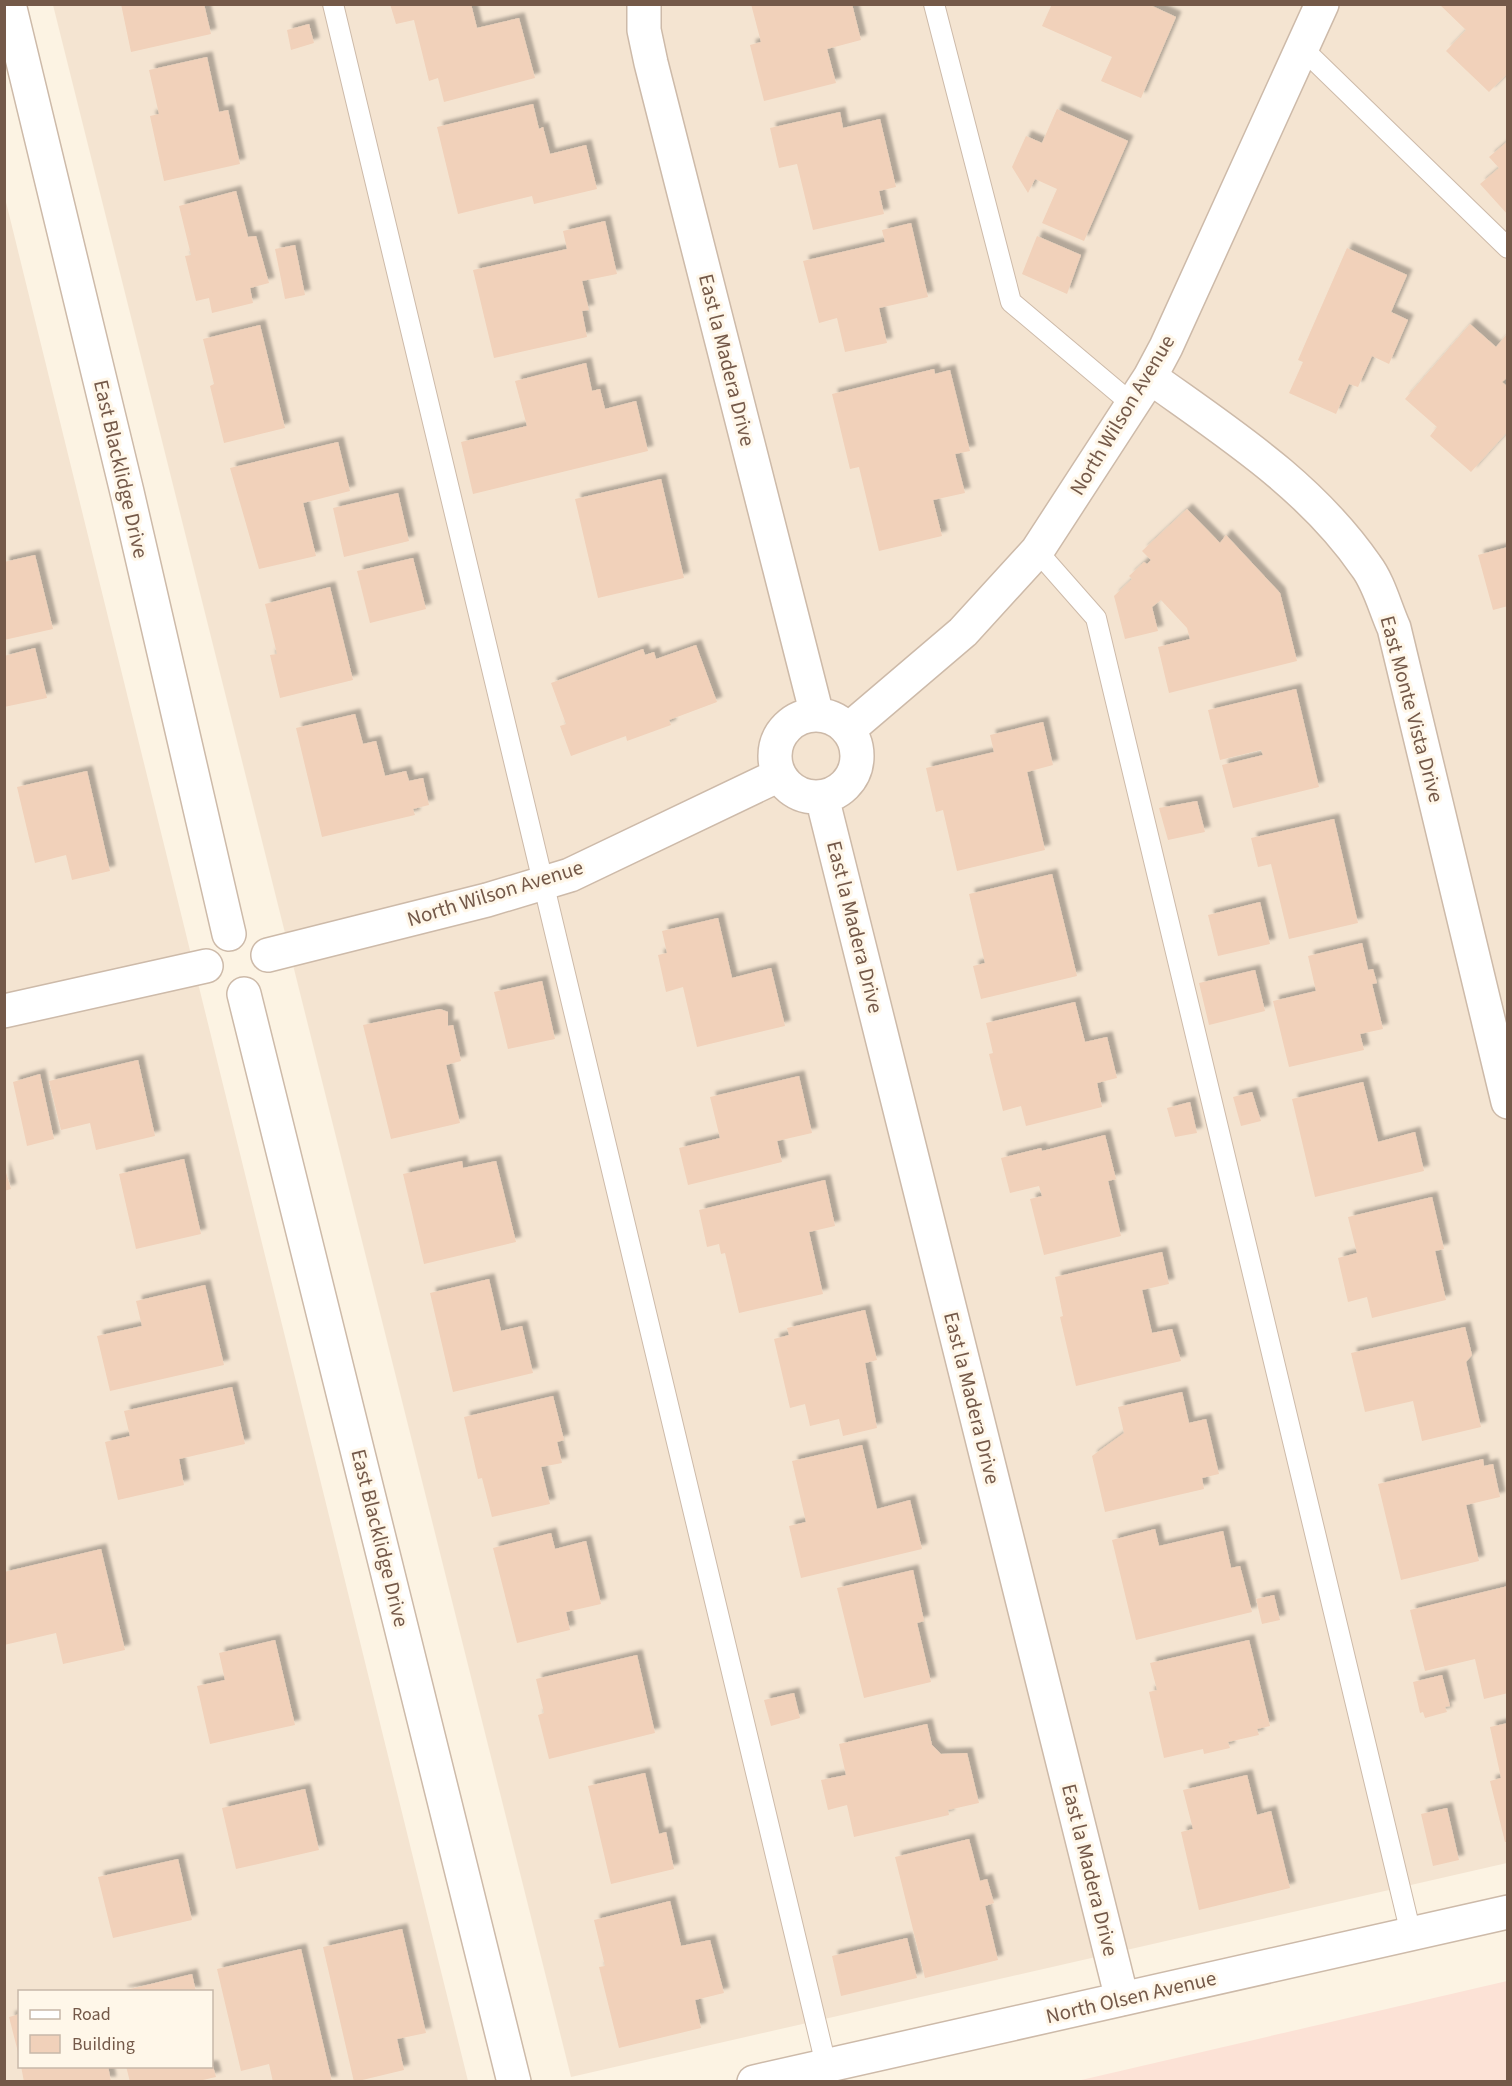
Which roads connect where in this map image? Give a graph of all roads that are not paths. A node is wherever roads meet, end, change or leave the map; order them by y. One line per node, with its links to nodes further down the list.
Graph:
1 (9, 4): 16 (street, East Blacklidge Drive)
2 (333, 4): 15 (lane)
3 (644, 4): 11 (street, East la Madera Drive)
4 (934, 4): 9 (lane)
5 (1323, 4): 6 (street, North Wilson Avenue)
6 (1303, 49): 7 (lane); 8 (street, North Wilson Avenue)
7 (1508, 248)
8 (1150, 377): 9 (street, North Wilson Avenue); 21 (street, East Monte Vista Drive)
9 (1132, 404): 10 (street, North Wilson Avenue)
10 (1037, 551): 12 (street, North Wilson Avenue); 23 (lane)
11 (817, 715): 12 (street); 13 (street)
12 (848, 730): 14 (street)
13 (779, 775): 14 (street); 15 (street, North Wilson Avenue)
14 (822, 797): 24 (street, East la Madera Drive)
15 (544, 882): 17 (street, North Wilson Avenue); 25 (lane)
16 (229, 934): 17 (street); 18 (street)
17 (268, 955): 19 (street)
18 (206, 966): 19 (street); 20 (street)
19 (244, 994): 26 (street, East Blacklidge Drive)
20 (4, 1011)
21 (1508, 1102)
22 (1508, 1912): 23 (street, North Olsen Avenue)
23 (1411, 1934): 24 (street, North Olsen Avenue)
24 (1122, 1999): 25 (street, North Olsen Avenue)
25 (826, 2065): 27 (street, North Olsen Avenue)
26 (514, 2082)
27 (754, 2082)

